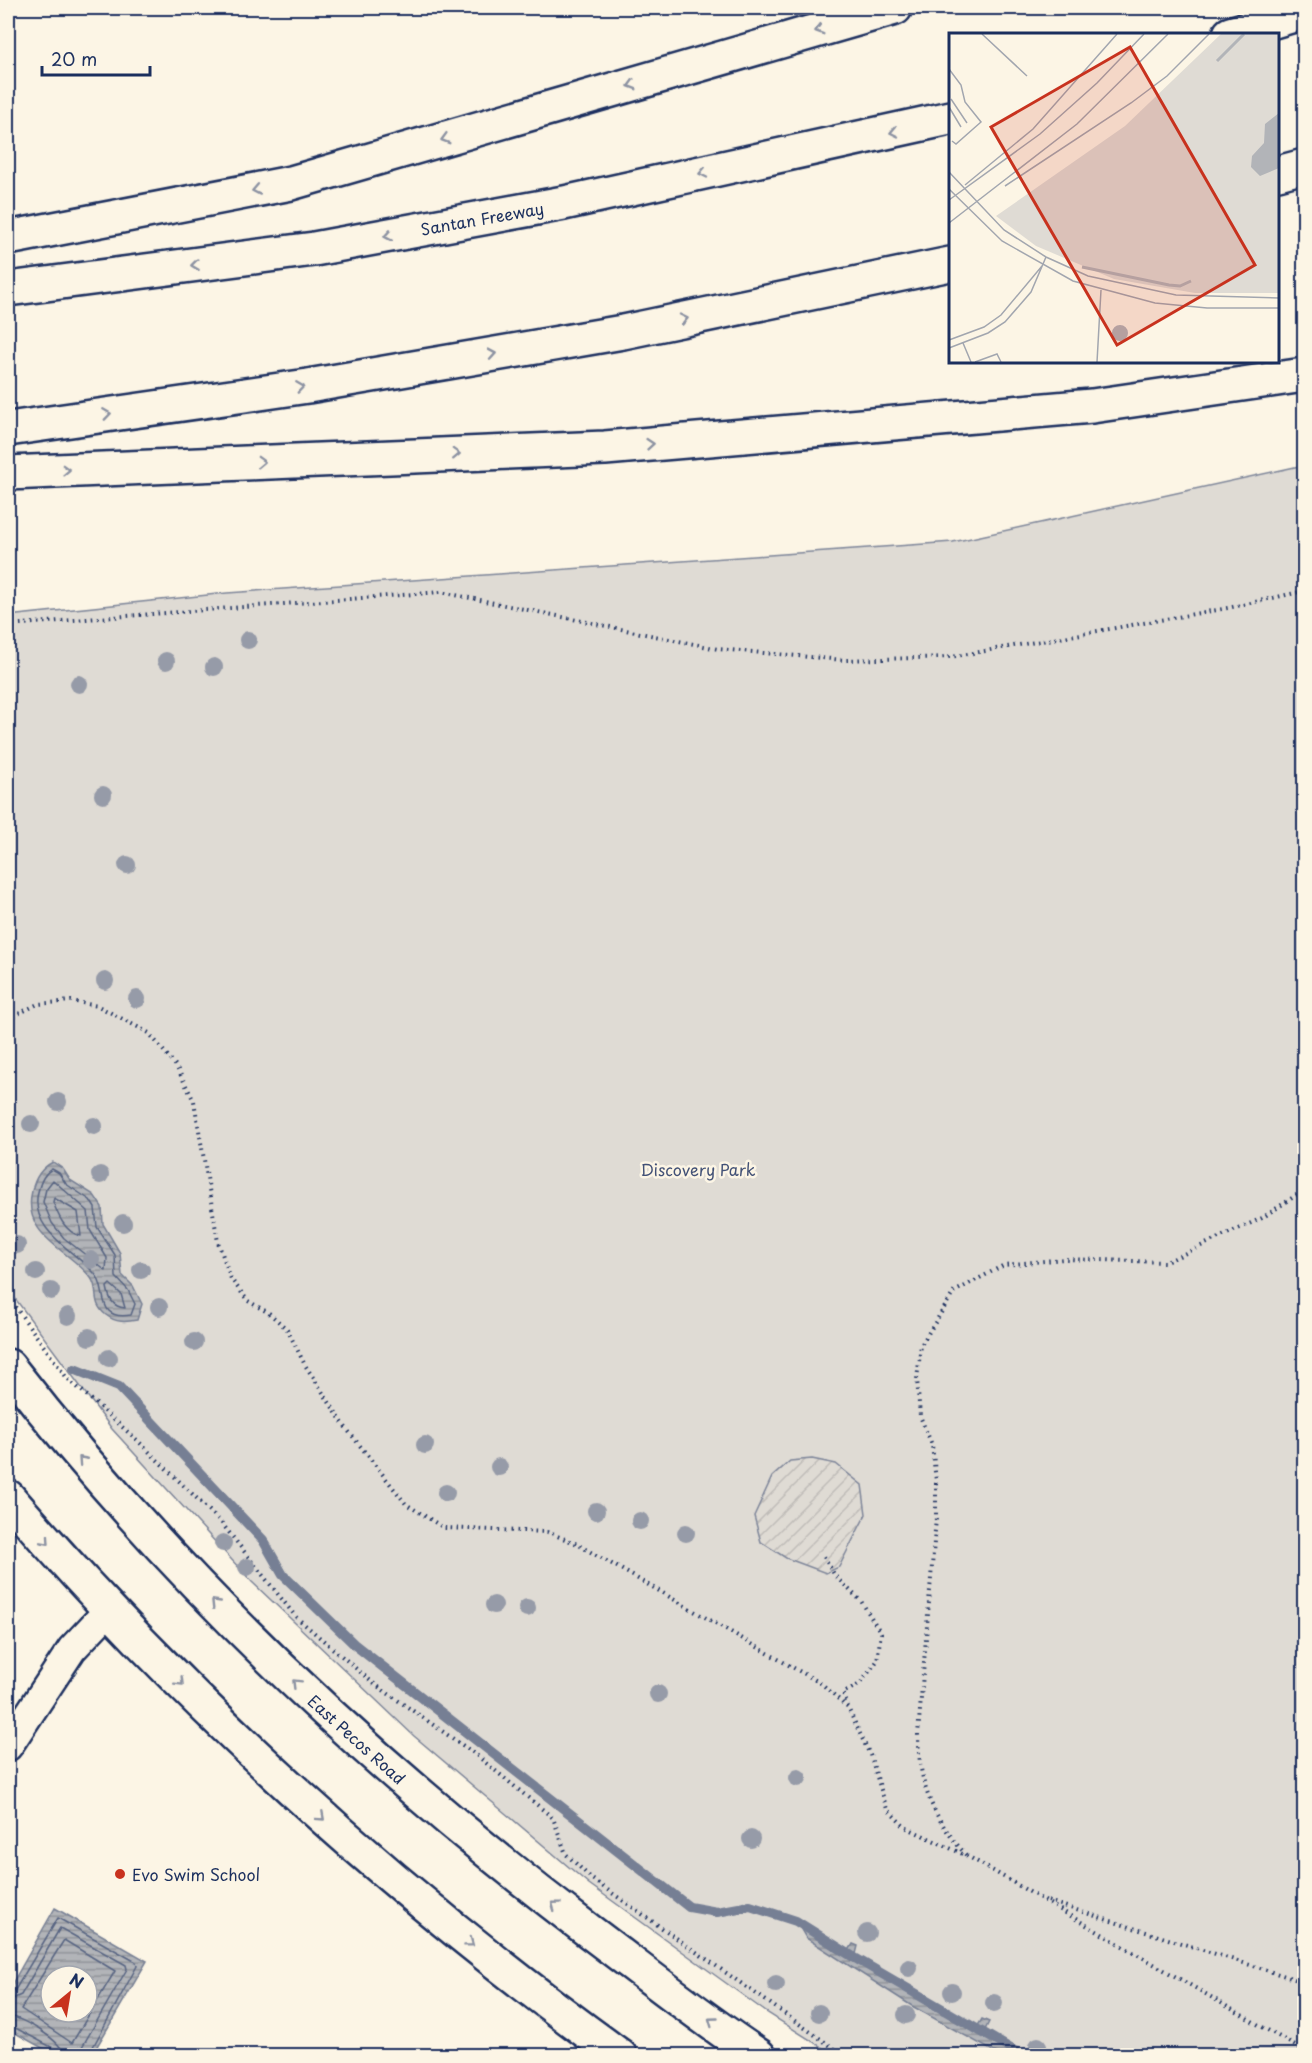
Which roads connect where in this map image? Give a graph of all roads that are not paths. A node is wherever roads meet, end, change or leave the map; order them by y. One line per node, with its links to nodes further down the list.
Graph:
1 (895, 8): 7 (main road, one-way to 7)
2 (1305, 12): 3 (main road)
3 (1233, 33)
4 (949, 118): 9 (main road, Santan Freeway, one-way to 9)
5 (1305, 166): 6 (main road)
6 (1279, 173)
7 (8, 238)
8 (949, 264): 11 (main road, one-way to 8)
9 (8, 289)
10 (1305, 375): 12 (main road, one-way to 10)
11 (8, 429)
12 (8, 473)
13 (8, 1366): 18 (main road, East Pecos Road, one-way to 13)
14 (8, 1497): 15 (main road, one-way to 15)
15 (108, 1611): 16 (street); 17 (main road, one-way to 17)
16 (8, 1746)
17 (620, 2055)
18 (759, 2055)

